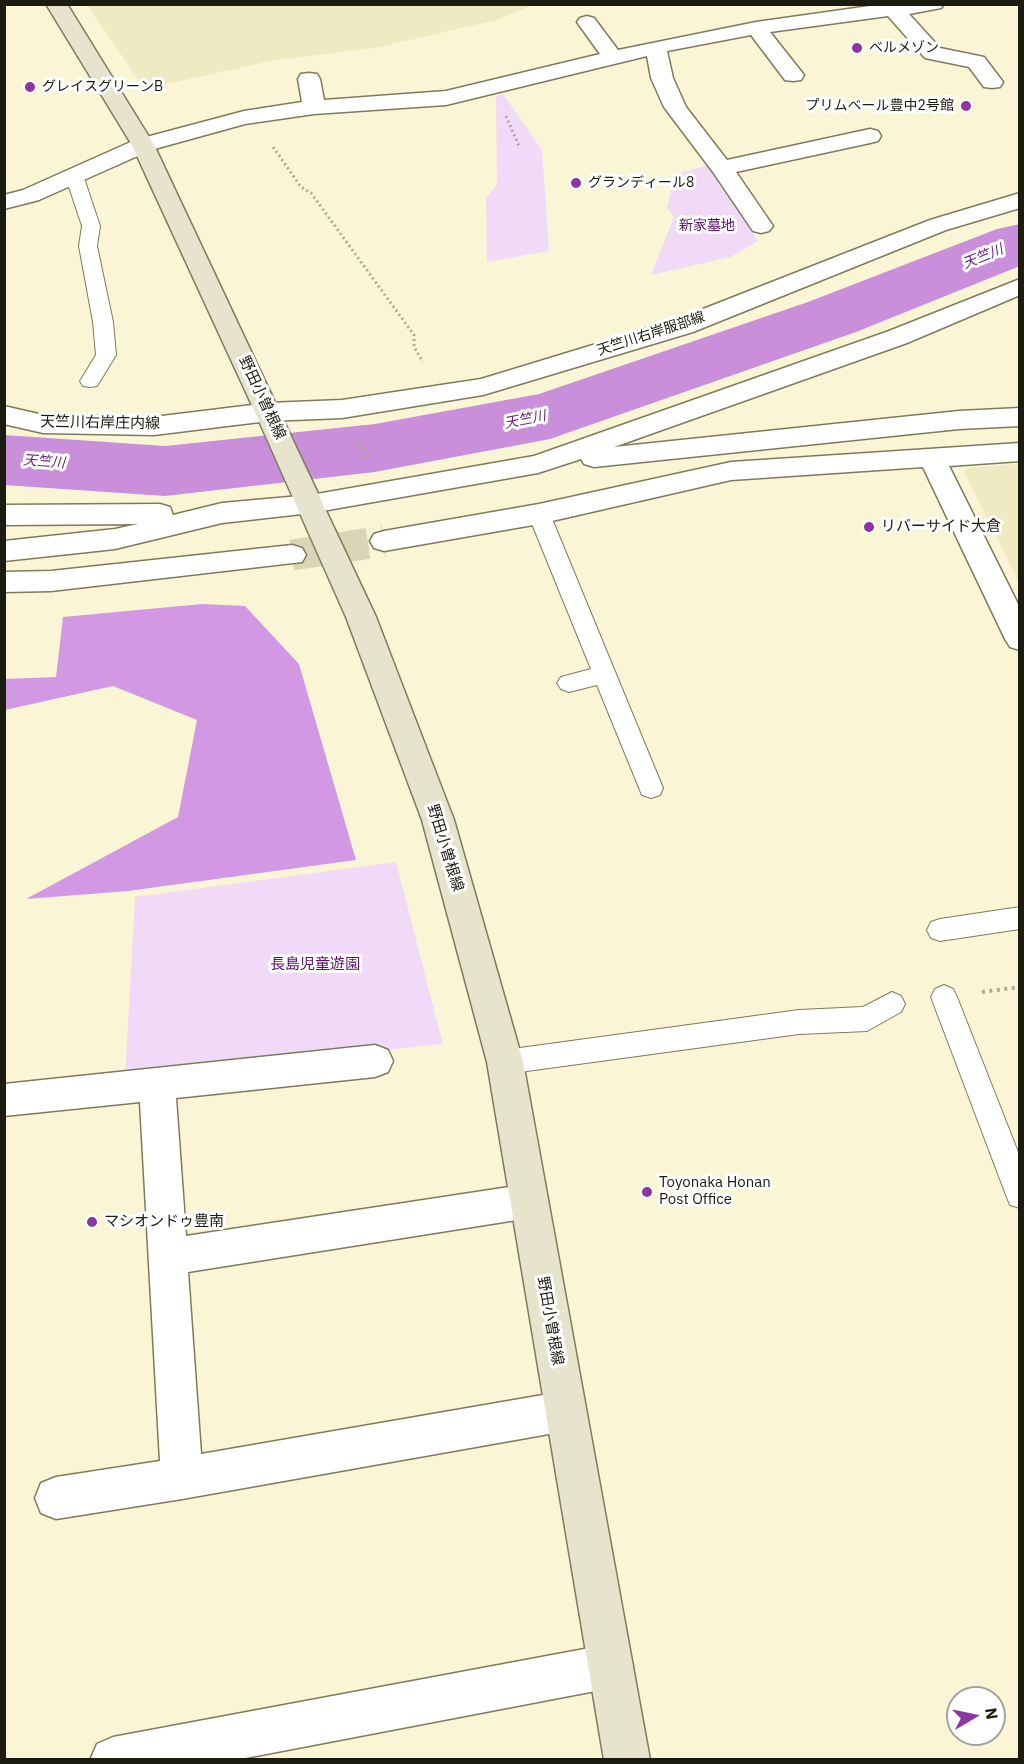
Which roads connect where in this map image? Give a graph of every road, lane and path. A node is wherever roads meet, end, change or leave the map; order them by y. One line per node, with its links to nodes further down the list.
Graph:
1 (56, 4): 15 (street, 野田小曽根線)
2 (934, 4): 4 (street)
3 (869, 9): 4 (street); 6 (street)
4 (894, 10): 11 (street)
5 (587, 22): 8 (street)
6 (756, 28): 7 (street); 9 (street)
7 (656, 47): 8 (street); 16 (street)
8 (613, 58): 12 (street)
9 (793, 75)
10 (309, 79): 12 (street)
11 (992, 82)
12 (314, 107): 13 (street)
13 (243, 112): 15 (street); 22 (path)
14 (870, 136): 16 (street)
15 (143, 145): 17 (street); 26 (street, 野田小曽根線)
16 (722, 168): 20 (street)
17 (74, 175): 19 (street); 23 (lane)
18 (1020, 200): 26 (street, 天竺川右岸服部線)
19 (4, 202)
20 (761, 226)
21 (1020, 286): 31 (street)
22 (414, 347)
23 (90, 381)
24 (4, 415): 26 (street, 天竺川右岸庄内線)
25 (1020, 417): 31 (street)
26 (272, 419): 32 (street, 野田小曽根線)
27 (359, 441): 30 (path)
28 (1020, 452): 29 (street)
29 (932, 459): 34 (street); 40 (street)
30 (370, 461)
31 (538, 464): 32 (street)
32 (308, 497): 33 (street); 49 (street, 野田小曽根線)
33 (222, 513): 35 (street); 37 (street)
34 (539, 514): 36 (street); 41 (lane)
35 (4, 516)
36 (384, 541)
37 (4, 551)
38 (292, 555): 39 (street)
39 (4, 582)
40 (1020, 639)
41 (605, 675): 42 (lane); 43 (lane)
42 (569, 683)
43 (651, 788)
44 (1020, 918): 45 (lane)
45 (940, 930)
46 (944, 997): 52 (lane)
47 (892, 1004): 49 (lane)
48 (375, 1060): 50 (street)
49 (505, 1062): 53 (street, 野田小曽根線)
50 (157, 1085): 51 (street); 54 (street)
51 (4, 1100)
52 (1020, 1196)
53 (530, 1200): 54 (street); 55 (street, 野田小曽根線)
54 (168, 1257): 56 (street)
55 (566, 1411): 56 (street); 58 (street, 野田小曽根線)
56 (182, 1478): 57 (street)
57 (56, 1498)
58 (610, 1666): 59 (street); 60 (street, 野田小曽根線)
59 (113, 1760)
60 (627, 1760)

